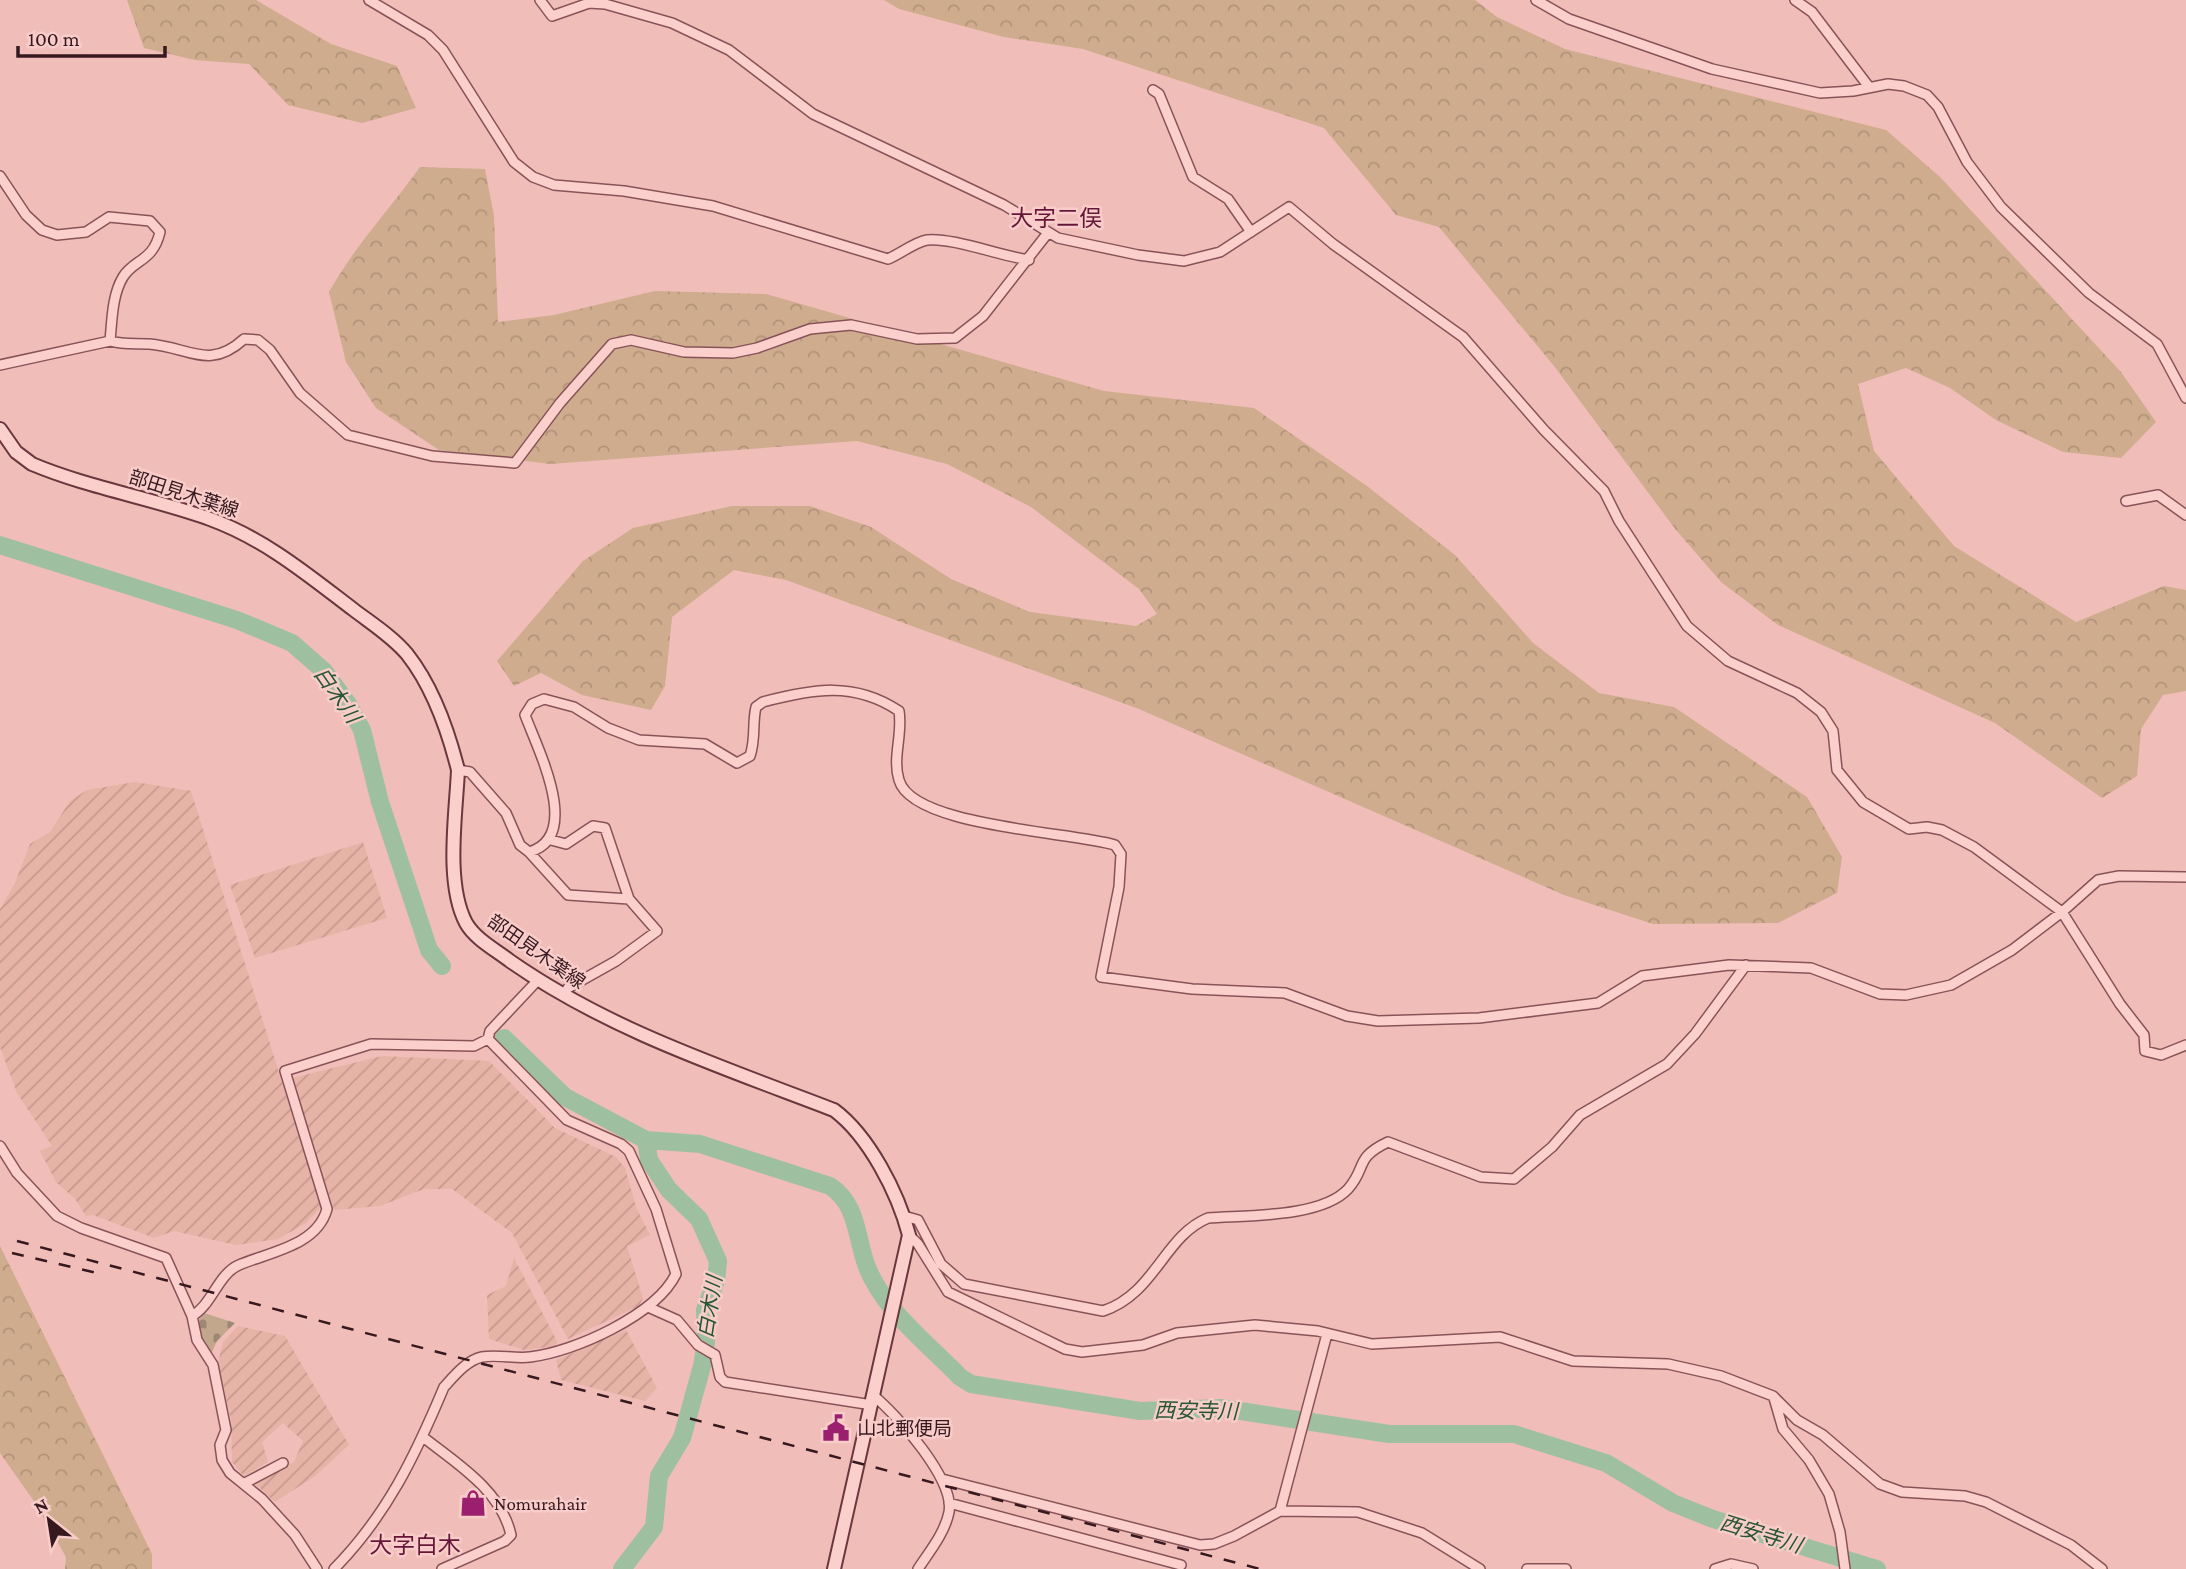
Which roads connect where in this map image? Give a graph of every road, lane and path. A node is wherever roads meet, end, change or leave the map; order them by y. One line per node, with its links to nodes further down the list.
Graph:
1 (369, 0): 10 (street)
2 (540, 0): 9 (street)
3 (1536, 0): 5 (street)
4 (1795, 0): 5 (street)
5 (1869, 88): 13 (street)
6 (1153, 90): 8 (street)
7 (0, 176): 11 (street)
8 (1251, 232): 9 (street); 22 (street)
9 (1047, 234): 10 (street)
10 (1029, 260): 11 (street)
11 (110, 341): 12 (street)
12 (0, 365)
13 (2186, 398)
14 (0, 429): 17 (main road, 部田見木葉線)
15 (2126, 501): 16 (street)
16 (2186, 514)
17 (458, 770): 19 (street); 24 (main road, 部田見木葉線)
18 (551, 840): 19 (street); 21 (street); 23 (street)
19 (530, 852): 21 (street)
20 (2186, 877): 22 (street)
21 (629, 899): 25 (street)
22 (2062, 912): 23 (street); 27 (street)
23 (1746, 965): 29 (street)
24 (538, 980): 25 (main road, 部田見木葉線); 26 (street)
25 (564, 995): 29 (main road, 部田見木葉線)
26 (488, 1039): 31 (street); 32 (street)
27 (2186, 1045)
28 (0, 1146): 32 (street)
29 (904, 1216): 30 (main road, 部田見木葉線)
30 (909, 1235): 33 (street); 35 (main road, 部田見木葉線)
31 (648, 1307): 35 (street); 36 (street)
32 (192, 1316): 39 (street)
33 (1327, 1334): 34 (street); 41 (street)
34 (1773, 1396): 53 (street); 54 (street)
35 (873, 1400): 38 (street); 46 (main road, 部田見木葉線)
36 (423, 1437): 44 (street); 45 (street)
37 (282, 1462): 39 (street)
38 (942, 1479): 40 (street); 41 (street)
39 (245, 1483): 43 (street)
40 (949, 1503): 42 (street); 47 (street)
41 (1280, 1511): 48 (street)
42 (1181, 1565)
43 (317, 1569)
44 (334, 1569)
45 (442, 1569)
46 (834, 1569)
47 (918, 1569)
48 (1480, 1569)
49 (1527, 1569): 50 (street)
50 (1566, 1569)
51 (1715, 1569): 52 (street)
52 (1753, 1569)
53 (1845, 1569)
54 (2102, 1569)

